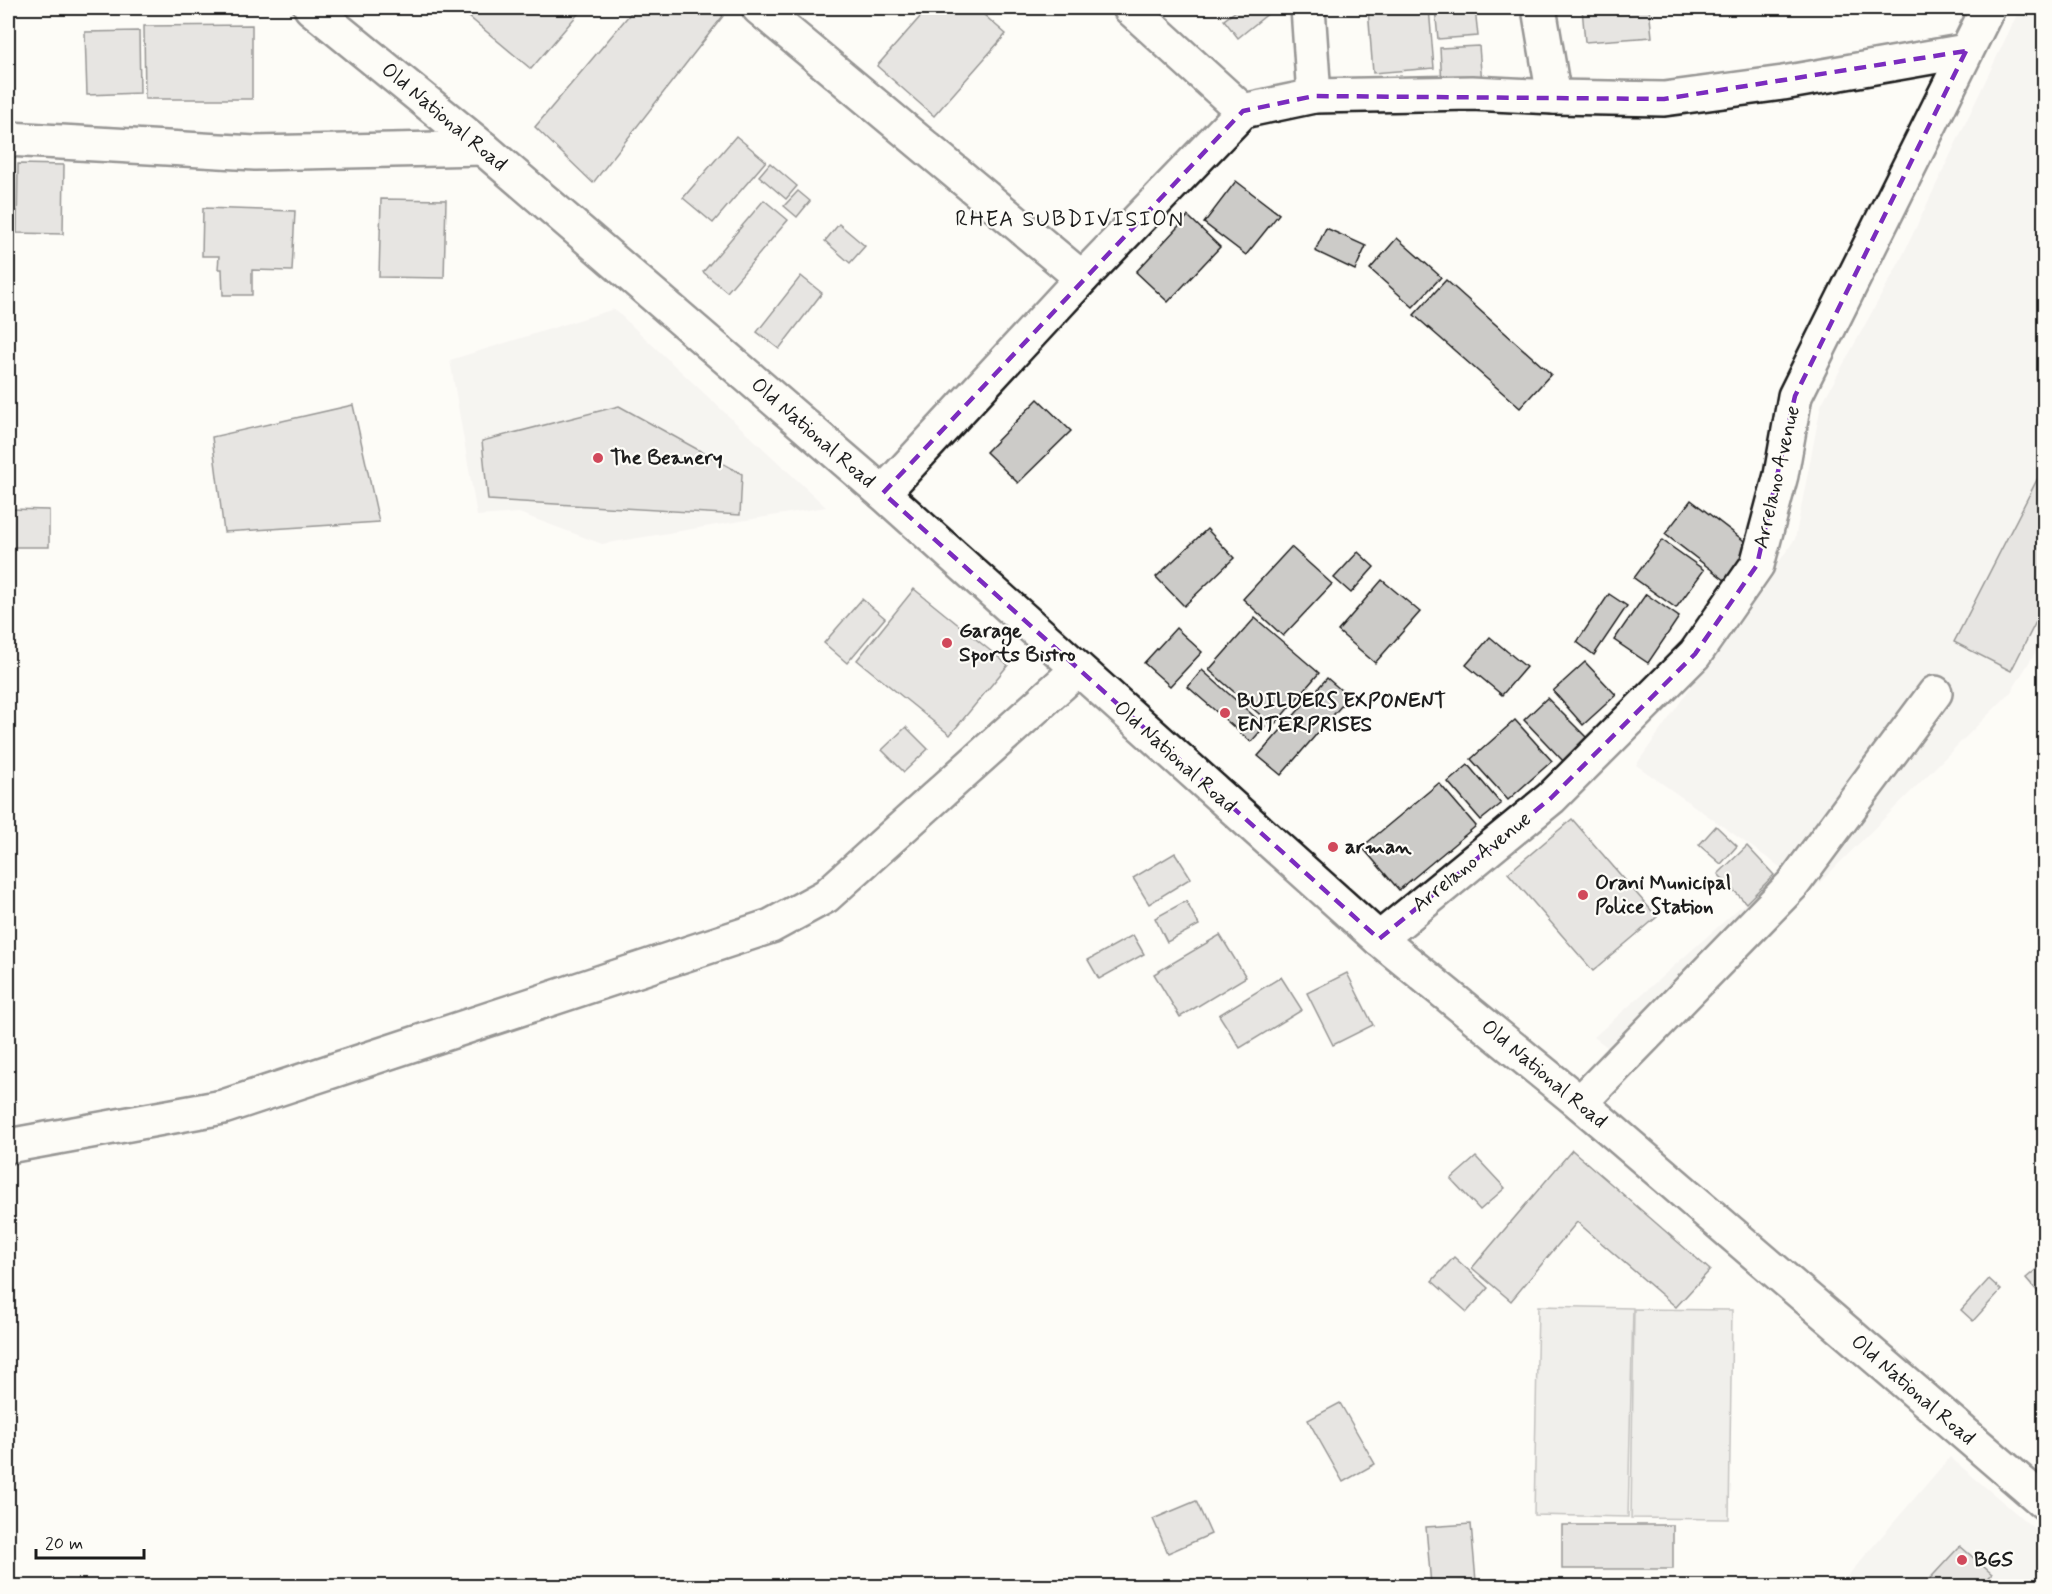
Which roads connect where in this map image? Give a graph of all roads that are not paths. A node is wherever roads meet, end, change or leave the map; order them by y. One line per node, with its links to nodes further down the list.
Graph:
1 (311, 8): 12 (street, Old National Road)
2 (759, 8): 13 (street)
3 (1130, 8): 10 (street)
4 (1308, 8): 8 (street)
5 (1539, 8): 9 (street)
6 (1988, 8): 7 (street, Arrelano Avenue)
7 (1966, 51): 9 (street); 17 (street, Arrelano Avenue)
8 (1314, 96): 9 (street); 10 (street)
9 (1554, 97)
10 (1243, 111): 13 (street)
11 (8, 139): 12 (street)
12 (483, 147): 14 (street, Old National Road)
13 (1082, 278): 14 (street)
14 (883, 493): 15 (street, Old National Road)
15 (1077, 670): 17 (street, Old National Road); 19 (street)
16 (1935, 693): 18 (street)
17 (1379, 939): 18 (street, Old National Road)
18 (1580, 1103): 20 (street, Old National Road)
19 (8, 1146)
20 (2044, 1502)

